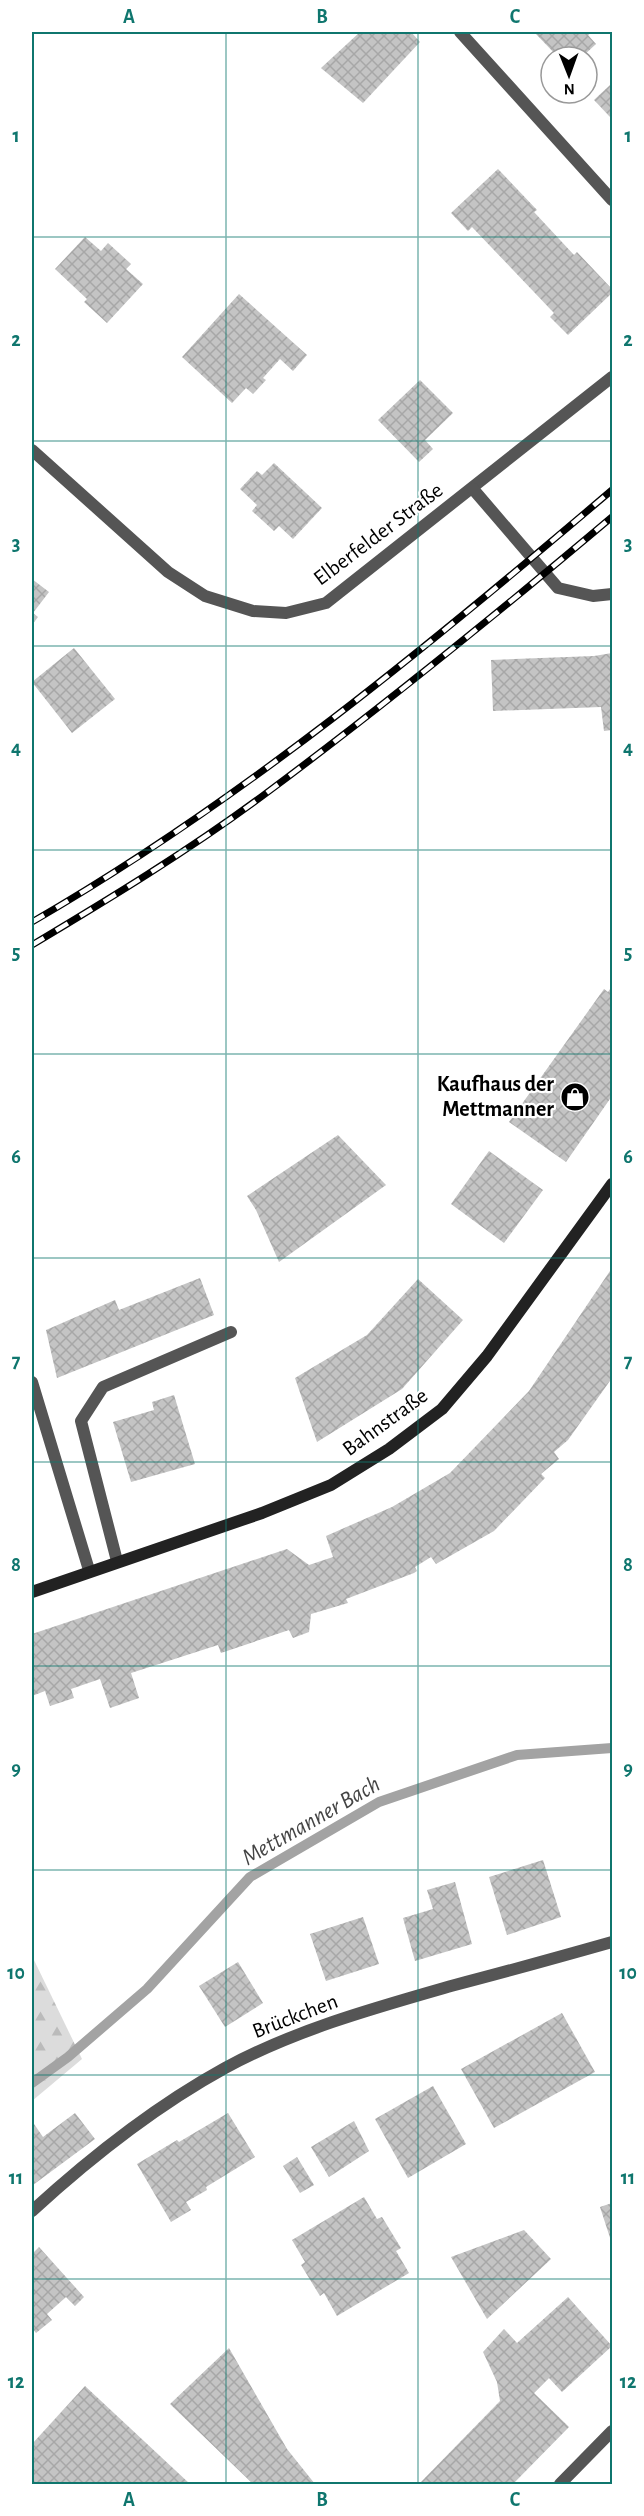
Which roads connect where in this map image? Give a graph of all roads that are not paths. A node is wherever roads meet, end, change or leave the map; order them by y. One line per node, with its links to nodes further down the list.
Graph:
1 (460, 32): 2 (street)
2 (612, 200)
3 (612, 377): 5 (street)
4 (32, 450): 5 (street, Elberfelder Straße)
5 (473, 489): 6 (street, Elberfelder Straße)
6 (612, 594)
7 (612, 1184): 10 (street, Bahnstraße)
8 (231, 1332): 10 (street)
9 (32, 1382): 11 (street)
10 (117, 1561): 11 (street, Bahnstraße)
11 (89, 1570): 12 (street, Bahnstraße)
12 (32, 1592)
13 (612, 1942): 14 (street, Brückchen)
14 (32, 2211)
15 (612, 2431): 16 (street)
16 (560, 2484)

